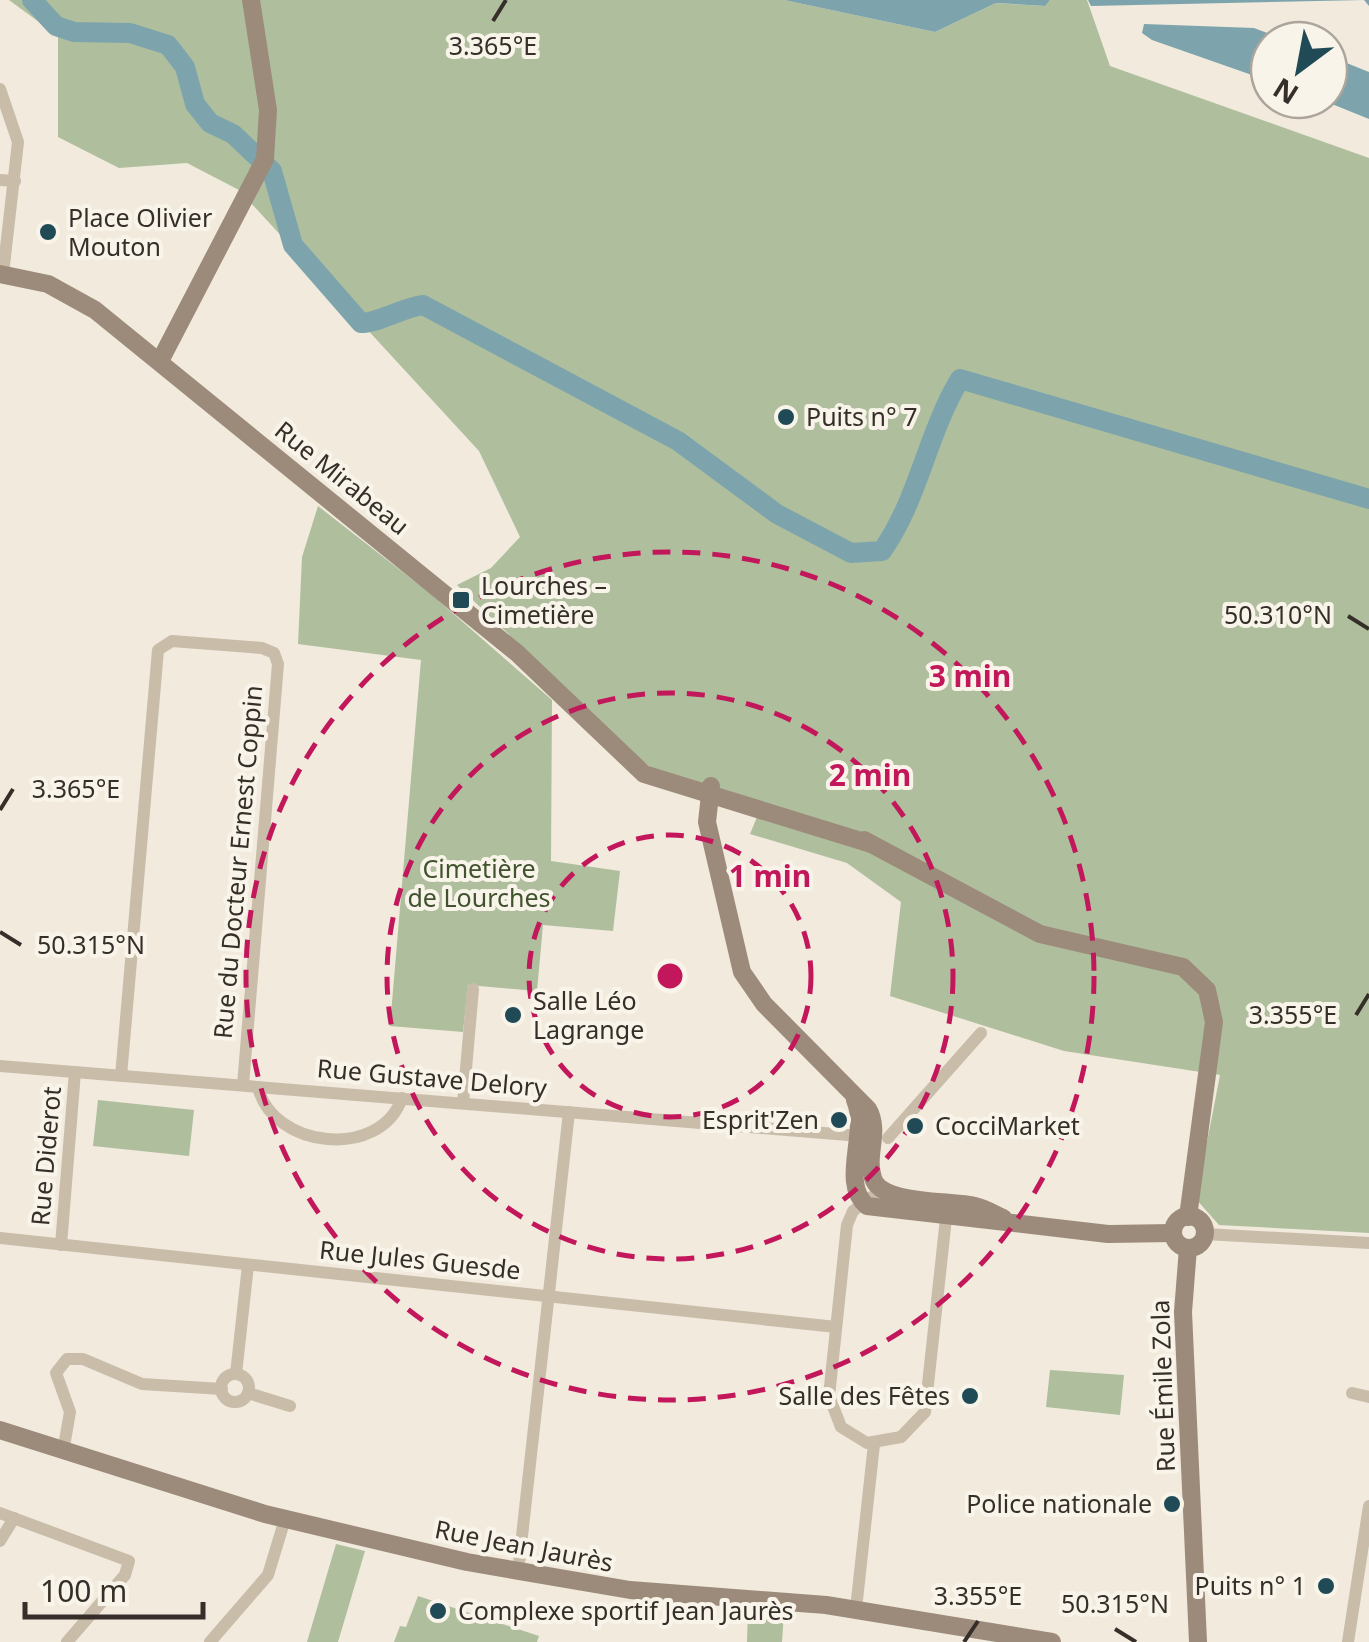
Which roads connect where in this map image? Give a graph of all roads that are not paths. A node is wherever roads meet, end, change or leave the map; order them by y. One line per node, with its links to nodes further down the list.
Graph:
1 (250, 0): 6 (street)
2 (0, 90): 4 (street)
3 (0, 180): 4 (street)
4 (15, 181): 5 (street)
5 (1, 274): 6 (street, Rue Mirabeau)
6 (160, 361): 7 (street, Rue Mirabeau)
7 (719, 793): 18 (street); 22 (street, Rue Mirabeau)
8 (474, 989): 16 (street)
9 (981, 1032): 18 (street)
10 (0, 1066): 11 (street, Rue Gustave Delory)
11 (75, 1072): 12 (street, Rue Gustave Delory); 27 (street, Rue Diderot)
12 (122, 1076): 13 (street, Rue Gustave Delory); 13 (street, Rue du Docteur Ernest Coppin)
13 (242, 1085): 14 (street, Rue Gustave Delory)
14 (258, 1087): 15 (street, Rue Gustave Delory); 15 (street)
15 (402, 1098): 16 (street, Rue Gustave Delory)
16 (463, 1104): 17 (street, Rue Gustave Delory)
17 (569, 1112): 18 (street, Rue Gustave Delory); 30 (street)
18 (874, 1137): 19 (street); 20 (street)
19 (881, 1190): 20 (street); 21 (street)
20 (862, 1203): 21 (street); 31 (street)
21 (947, 1209): 23 (street); 39 (street)
22 (1188, 1216): 23 (street); 24 (street)
23 (1173, 1233): 28 (street)
24 (1205, 1234): 26 (street); 28 (street)
25 (0, 1238): 27 (street, Rue Jules Guesde)
26 (1369, 1243)
27 (61, 1245): 29 (street, Rue Jules Guesde)
28 (1188, 1248): 52 (street, Rue Émile Zola)
29 (248, 1264): 30 (street, Rue Jules Guesde); 32 (street)
30 (547, 1296): 31 (street, Rue Jules Guesde); 46 (street)
31 (836, 1326): 39 (street)
32 (236, 1374): 33 (street); 34 (street)
33 (222, 1389): 34 (street); 40 (street)
34 (248, 1393): 37 (street)
35 (1352, 1394): 36 (street)
36 (1369, 1396)
37 (290, 1406)
38 (0, 1430): 40 (street, Rue Jean Jaurès)
39 (874, 1444): 48 (street)
40 (62, 1452): 44 (street, Rue Jean Jaurès)
41 (1369, 1506): 47 (street)
42 (0, 1513): 43 (street)
43 (14, 1518): 45 (street); 49 (street)
44 (285, 1519): 46 (street, Rue Jean Jaurès); 50 (street)
45 (0, 1542)
46 (518, 1572): 48 (street, Rue Jean Jaurès)
47 (1364, 1576): 53 (street)
48 (856, 1610): 51 (street, Rue Jean Jaurès)
49 (67, 1642)
50 (210, 1642)
51 (1052, 1642)
52 (1198, 1642)
53 (1348, 1642)

